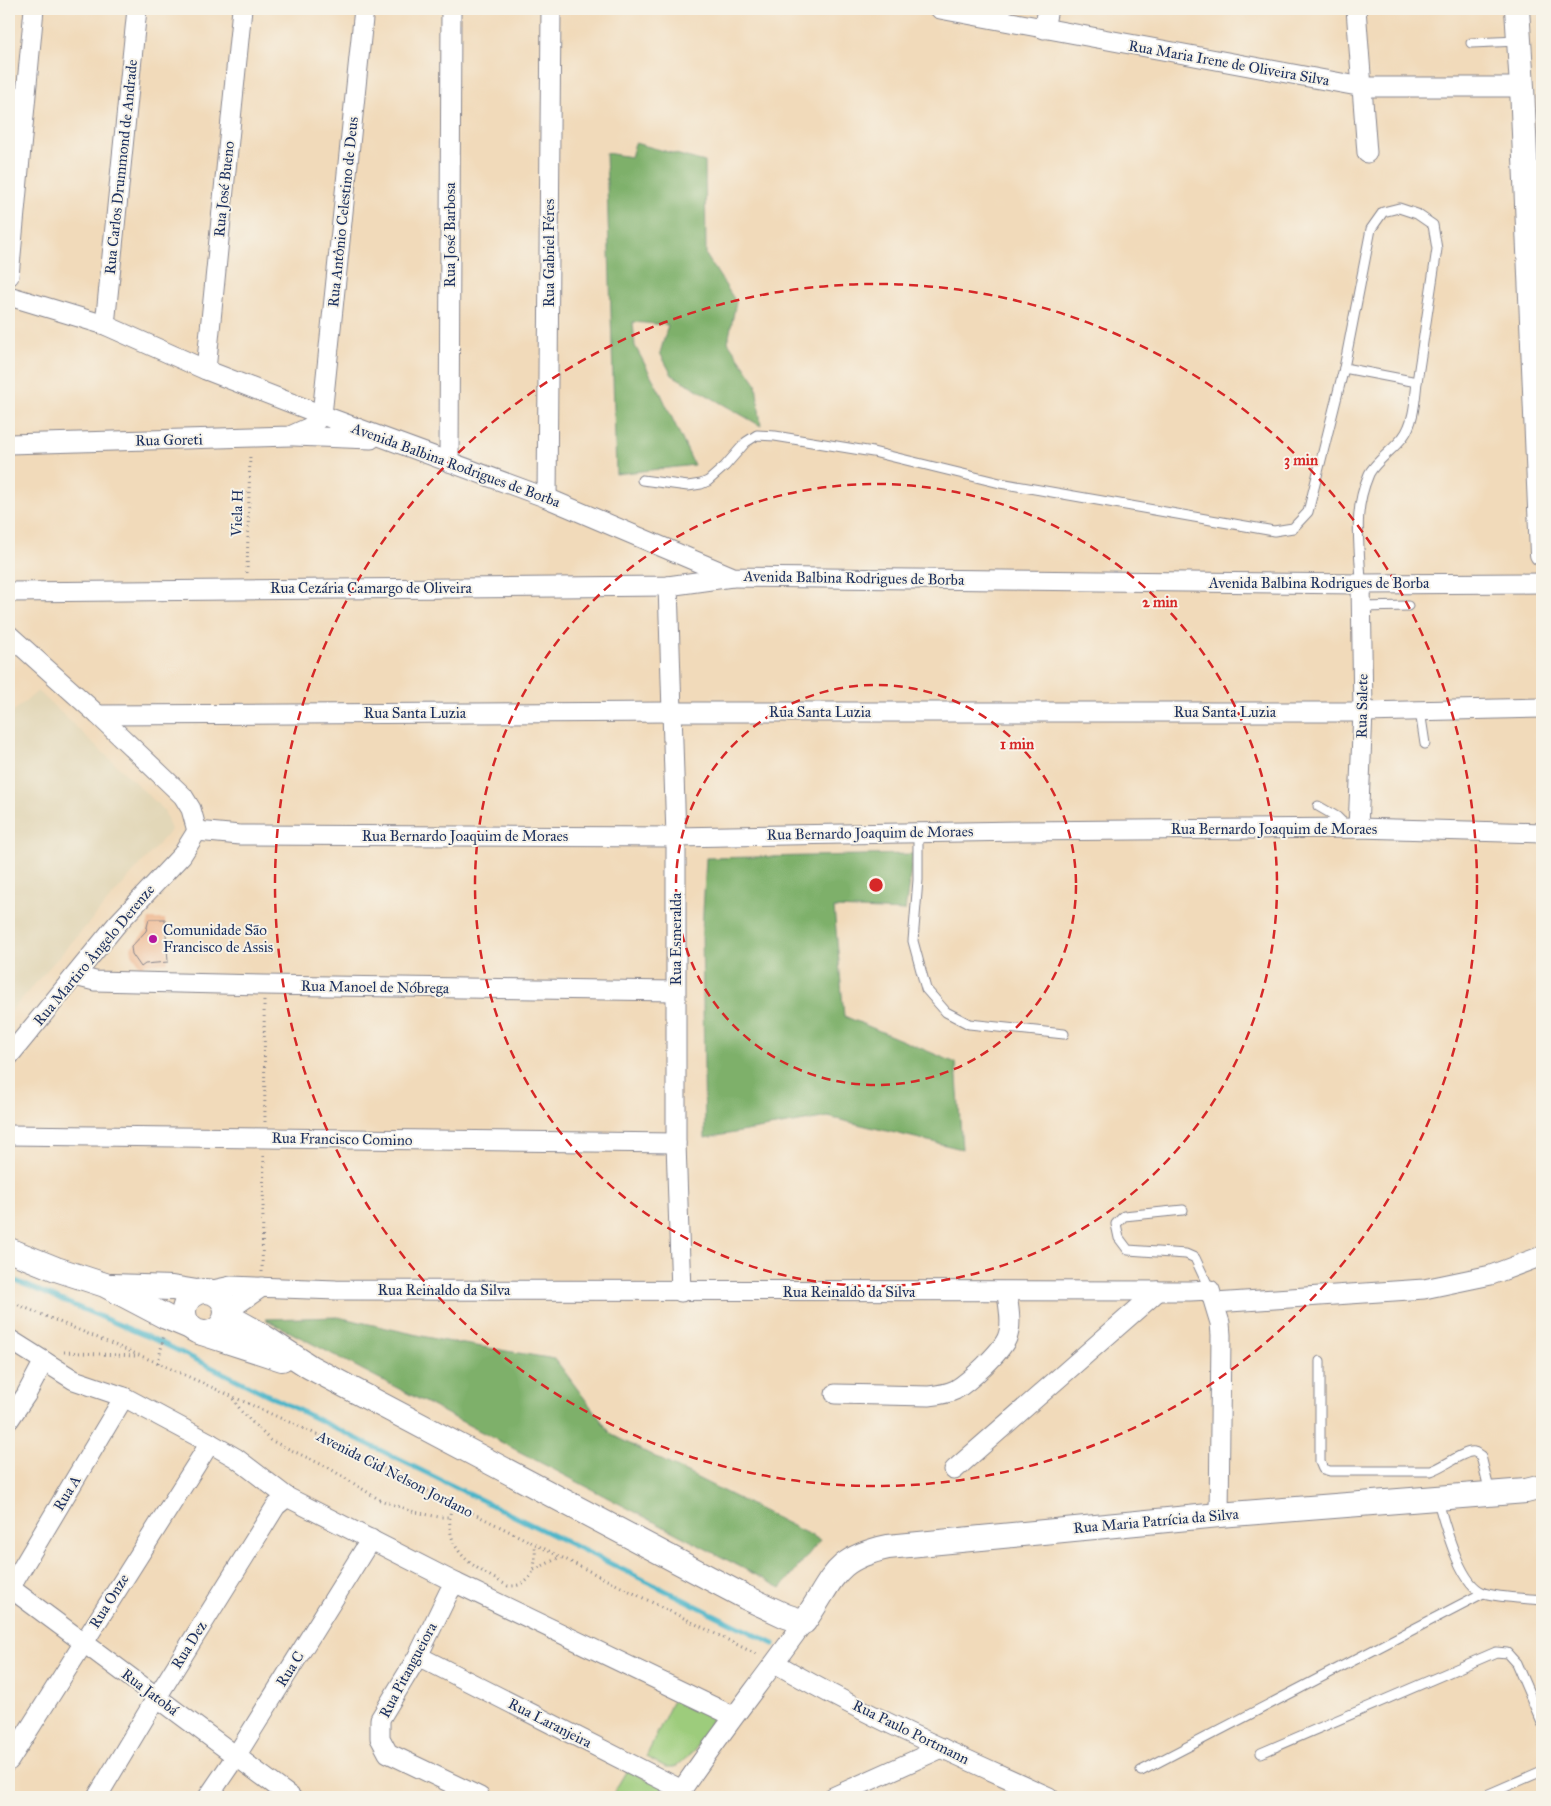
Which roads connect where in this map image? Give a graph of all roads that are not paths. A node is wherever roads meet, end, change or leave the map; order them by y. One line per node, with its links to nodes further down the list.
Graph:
1 (34, 9): 17 (street)
2 (137, 9): 19 (street, Rua Carlos Drummond de Andrade)
3 (242, 9): 21 (street, Rua José Bueno)
4 (364, 9): 23 (street, Rua Antônio Celestino de Deus)
5 (451, 9): 27 (street, Rua José Barbosa)
6 (550, 9): 29 (street, Rua Gabriel Féres)
7 (940, 9): 11 (street, Rua Maria Irene de Oliveira Silva)
8 (1048, 9): 11 (street)
9 (1356, 9): 14 (street)
10 (1517, 9): 12 (street)
11 (1044, 29): 14 (street, Rua Maria Irene de Oliveira Silva)
12 (1519, 41): 13 (lane); 15 (street)
13 (1471, 43)
14 (1363, 87): 15 (street, Rua Maria Irene de Oliveira Silva); 16 (street)
15 (1522, 87): 30 (street)
16 (1367, 153)
17 (9, 276)
18 (9, 296): 19 (street, Avenida Balbina Rodrigues de Borba)
19 (105, 325): 21 (street, Avenida Balbina Rodrigues de Borba)
20 (1344, 368): 22 (lane); 22 (lane); 28 (lane)
21 (206, 370): 23 (street, Avenida Balbina Rodrigues de Borba)
22 (1418, 382): 33 (lane)
23 (322, 415): 24 (street, Rua Goreti); 25 (street, Avenida Balbina Rodrigues de Borba)
24 (290, 436): 25 (street); 26 (street, Rua Goreti)
25 (388, 440): 27 (street, Avenida Balbina Rodrigues de Borba)
26 (9, 444)
27 (449, 462): 29 (street, Avenida Balbina Rodrigues de Borba)
28 (642, 480)
29 (548, 498): 31 (street, Avenida Balbina Rodrigues de Borba)
30 (1542, 554)
31 (733, 577): 33 (street, Avenida Balbina Rodrigues de Borba); 34 (street, Rua Cezária Camargo de Oliveira)
32 (1542, 583): 33 (street, Avenida Balbina Rodrigues de Borba)
33 (1361, 584): 36 (street, Rua Salete)
34 (668, 586): 35 (street, Rua Cezária Camargo de Oliveira); 41 (street, Rua Esmeralda)
35 (9, 592)
36 (1362, 606): 37 (lane); 42 (street, Rua Salete)
37 (1408, 606)
38 (9, 635): 43 (street)
39 (1542, 708): 40 (street, Rua Santa Luzia)
40 (1420, 711): 42 (street, Rua Santa Luzia); 44 (lane)
41 (672, 712): 42 (street, Rua Santa Luzia); 43 (street, Rua Santa Luzia); 50 (street, Rua Esmeralda)
42 (1362, 712): 46 (street, Rua Salete)
43 (98, 715): 47 (street)
44 (1425, 744)
45 (1318, 806): 46 (lane)
46 (1354, 828): 48 (street, Rua Bernardo Joaquim de Moraes); 49 (street, Rua Bernardo Joaquim de Moraes)
47 (197, 831): 50 (street, Rua Bernardo Joaquim de Moraes); 51 (street, Rua Martiro Ângelo Derenze)
48 (918, 833): 50 (street, Rua Bernardo Joaquim de Moraes); 53 (lane)
49 (1542, 833)
50 (676, 837): 52 (street, Rua Esmeralda)
51 (74, 976): 52 (street, Rua Manoel de Nóbrega); 54 (street, Rua Martiro Ângelo Derenze)
52 (676, 991): 56 (street, Rua Esmeralda)
53 (1064, 1034)
54 (9, 1056)
55 (9, 1134): 56 (street, Rua Francisco Comino)
56 (676, 1143): 64 (street, Rua Esmeralda)
57 (1183, 1210): 66 (lane)
58 (9, 1250): 60 (street)
59 (1542, 1256): 66 (street, Rua Reinaldo da Silva)
60 (105, 1285): 62 (street); 68 (street)
61 (262, 1287): 62 (street, Rua Reinaldo da Silva); 64 (street, Rua Reinaldo da Silva); 67 (street)
62 (203, 1291): 67 (street); 68 (street)
63 (1158, 1291): 65 (street, Rua Reinaldo da Silva); 66 (street, Rua Reinaldo da Silva); 77 (street)
64 (681, 1292): 65 (street, Rua Reinaldo da Silva)
65 (1007, 1292): 73 (street)
66 (1213, 1296): 82 (street)
67 (226, 1314): 68 (street); 72 (street)
68 (196, 1330): 72 (street)
69 (9, 1339): 71 (street)
70 (1320, 1361): 79 (lane)
71 (46, 1362): 74 (street); 75 (street)
72 (310, 1367): 88 (street)
73 (835, 1394)
74 (124, 1397): 76 (street); 85 (street, Rua A)
75 (9, 1420)
76 (210, 1443): 80 (street); 89 (street, Rua Onze)
77 (954, 1470)
78 (1542, 1488): 79 (street, Rua Maria Patrícia da Silva)
79 (1490, 1494): 81 (street, Rua Maria Patrícia da Silva)
80 (286, 1497): 83 (street); 92 (street, Rua Dez)
81 (1437, 1498): 82 (street, Rua Maria Patrícia da Silva); 86 (lane)
82 (1220, 1515): 88 (street, Rua Maria Patrícia da Silva)
83 (371, 1539): 84 (street); 97 (street, Rua C)
84 (456, 1583): 90 (street, Rua Pitangueiora); 93 (street)
85 (9, 1588): 89 (street, Rua Jatobá)
86 (1483, 1593): 87 (lane); 99 (lane)
87 (1542, 1600)
88 (804, 1622): 91 (street)
89 (83, 1642): 92 (street, Rua Jatobá); 98 (street, Rua Onze)
90 (418, 1656): 101 (street, Rua Laranjeira); 105 (street, Rua Pitangueiora)
91 (775, 1663): 93 (street); 95 (street, Rua Paulo Portmann)
92 (156, 1697): 97 (street, Rua Jatobá); 102 (street, Rua Dez)
93 (733, 1716): 101 (street)
94 (1542, 1723): 96 (lane)
95 (942, 1748): 106 (street); 107 (street, Rua Paulo Portmann)
96 (1262, 1753)
97 (236, 1756): 103 (street, Rua C); 104 (street, Rua Jatobá)
98 (9, 1761)
99 (1141, 1771)
100 (1542, 1771): 108 (lane)
101 (679, 1794)
102 (97, 1797)
103 (208, 1797)
104 (291, 1797)
105 (480, 1797)
106 (833, 1797)
107 (1049, 1797)
108 (1482, 1797)

